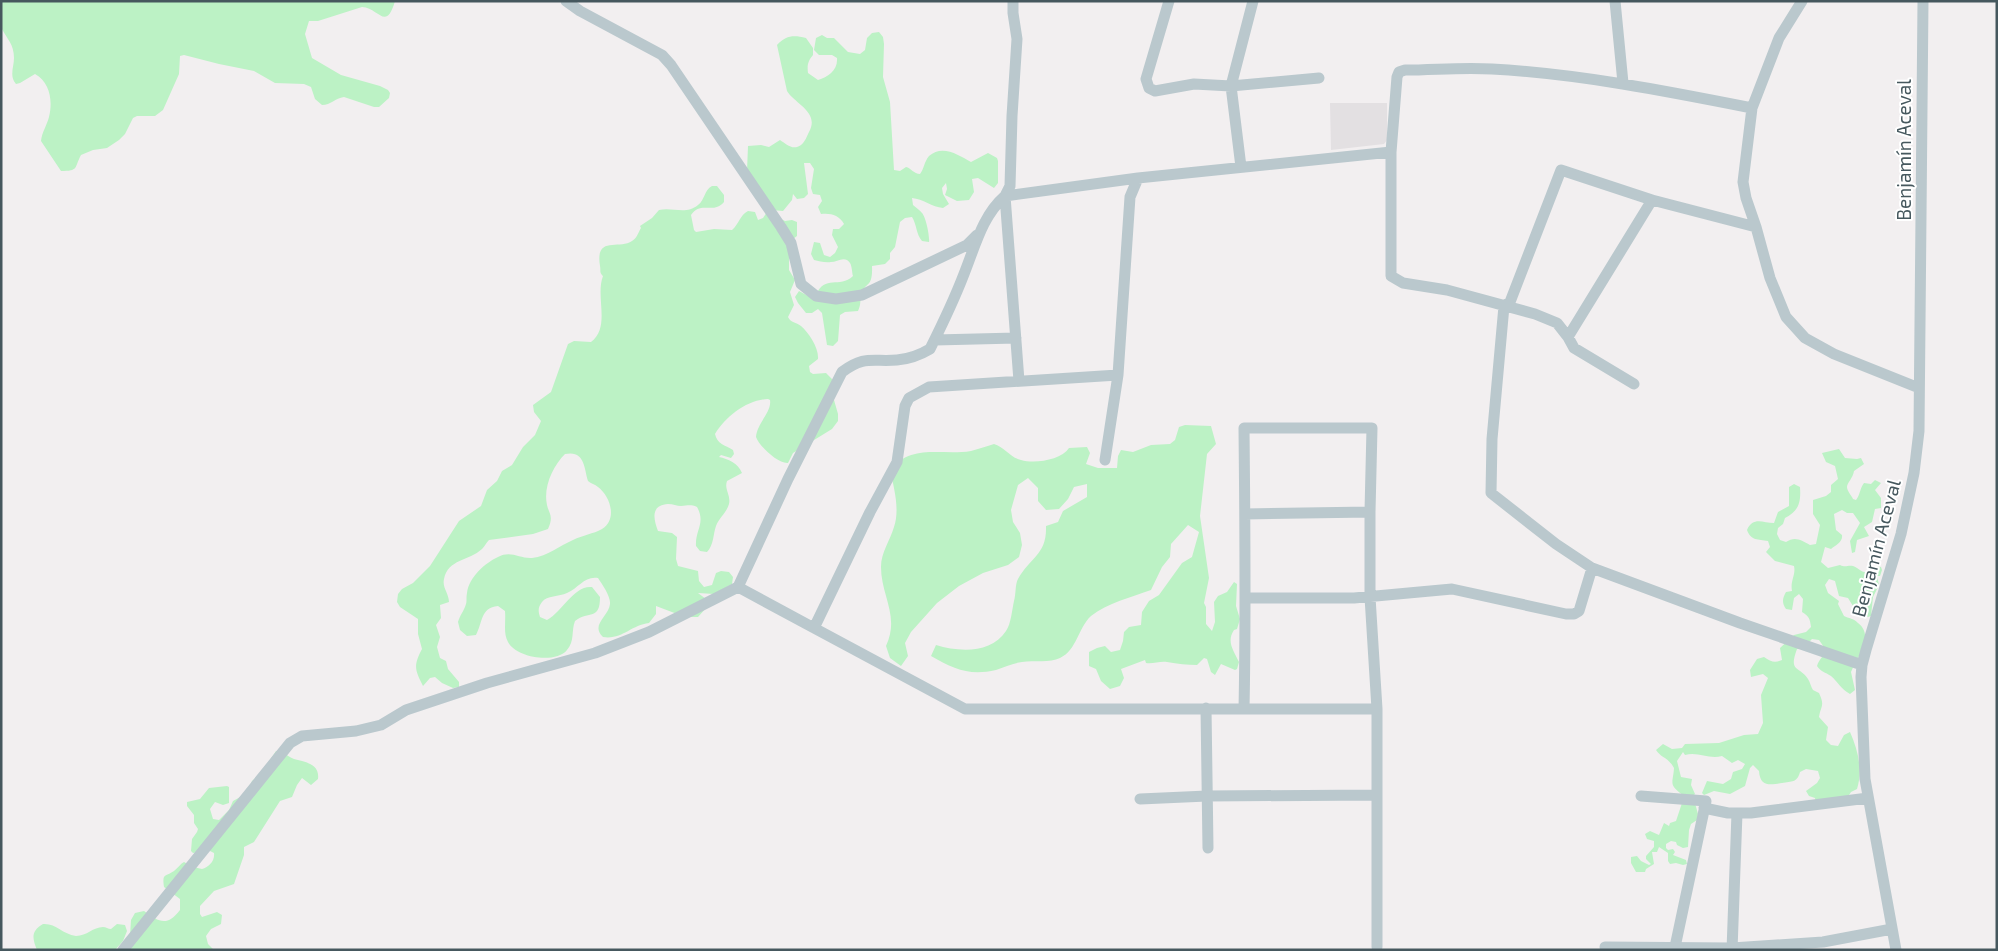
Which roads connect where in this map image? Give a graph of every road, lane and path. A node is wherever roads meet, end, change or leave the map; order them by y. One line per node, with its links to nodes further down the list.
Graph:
1 (566, 1): 18 (street)
2 (1013, 1): 15 (street)
3 (1170, 1): 10 (street)
4 (1253, 1): 10 (street)
5 (1615, 1): 9 (street)
6 (1802, 1): 11 (street)
7 (1923, 1): 28 (street, Benjamín Aceval)
8 (1319, 78): 10 (street)
9 (1622, 83): 11 (street); 12 (street)
10 (1231, 86): 13 (street)
11 (1752, 108): 17 (street)
12 (1391, 152): 13 (street); 19 (street)
13 (1241, 167): 14 (street)
14 (1138, 178): 15 (street); 25 (street)
15 (1005, 196): 18 (street); 23 (street)
16 (1652, 200): 17 (street); 19 (street); 20 (street)
17 (1756, 227): 28 (street)
18 (980, 232): 24 (street)
19 (1504, 306): 21 (street); 32 (street)
20 (1579, 319): 21 (street); 22 (street)
21 (1556, 322): 22 (street)
22 (1568, 337): 27 (street)
23 (1016, 338): 24 (street); 26 (street)
24 (935, 340): 33 (street)
25 (1118, 375): 26 (street); 29 (street)
26 (1020, 381): 36 (street)
27 (1634, 384)
28 (1920, 388): 37 (street, Benjamín Aceval)
29 (1105, 460)
30 (1370, 512): 31 (street); 31 (street); 34 (street)
31 (1245, 514): 35 (street)
32 (1592, 568): 34 (street); 37 (street)
33 (738, 587): 36 (street); 54 (street)
34 (1370, 597): 35 (street); 40 (street)
35 (1246, 598): 39 (street)
36 (814, 628): 38 (street)
37 (1862, 665): 44 (street, Benjamín Aceval)
38 (1206, 708): 39 (street); 42 (street)
39 (1244, 709): 40 (street)
40 (1377, 709): 41 (street)
41 (1377, 795): 42 (street); 50 (street)
42 (1207, 796): 45 (street); 48 (street)
43 (1641, 796): 46 (street)
44 (1868, 798): 47 (street); 49 (street, Benjamín Aceval)
45 (1140, 799)
46 (1704, 808): 47 (street); 52 (street)
47 (1737, 813): 53 (street)
48 (1208, 848)
49 (1892, 929): 53 (street); 55 (street, Benjamín Aceval)
50 (1377, 947)
51 (1605, 947): 52 (street)
52 (1675, 948): 53 (street)
53 (1732, 949)
54 (123, 950)
55 (1896, 950)

